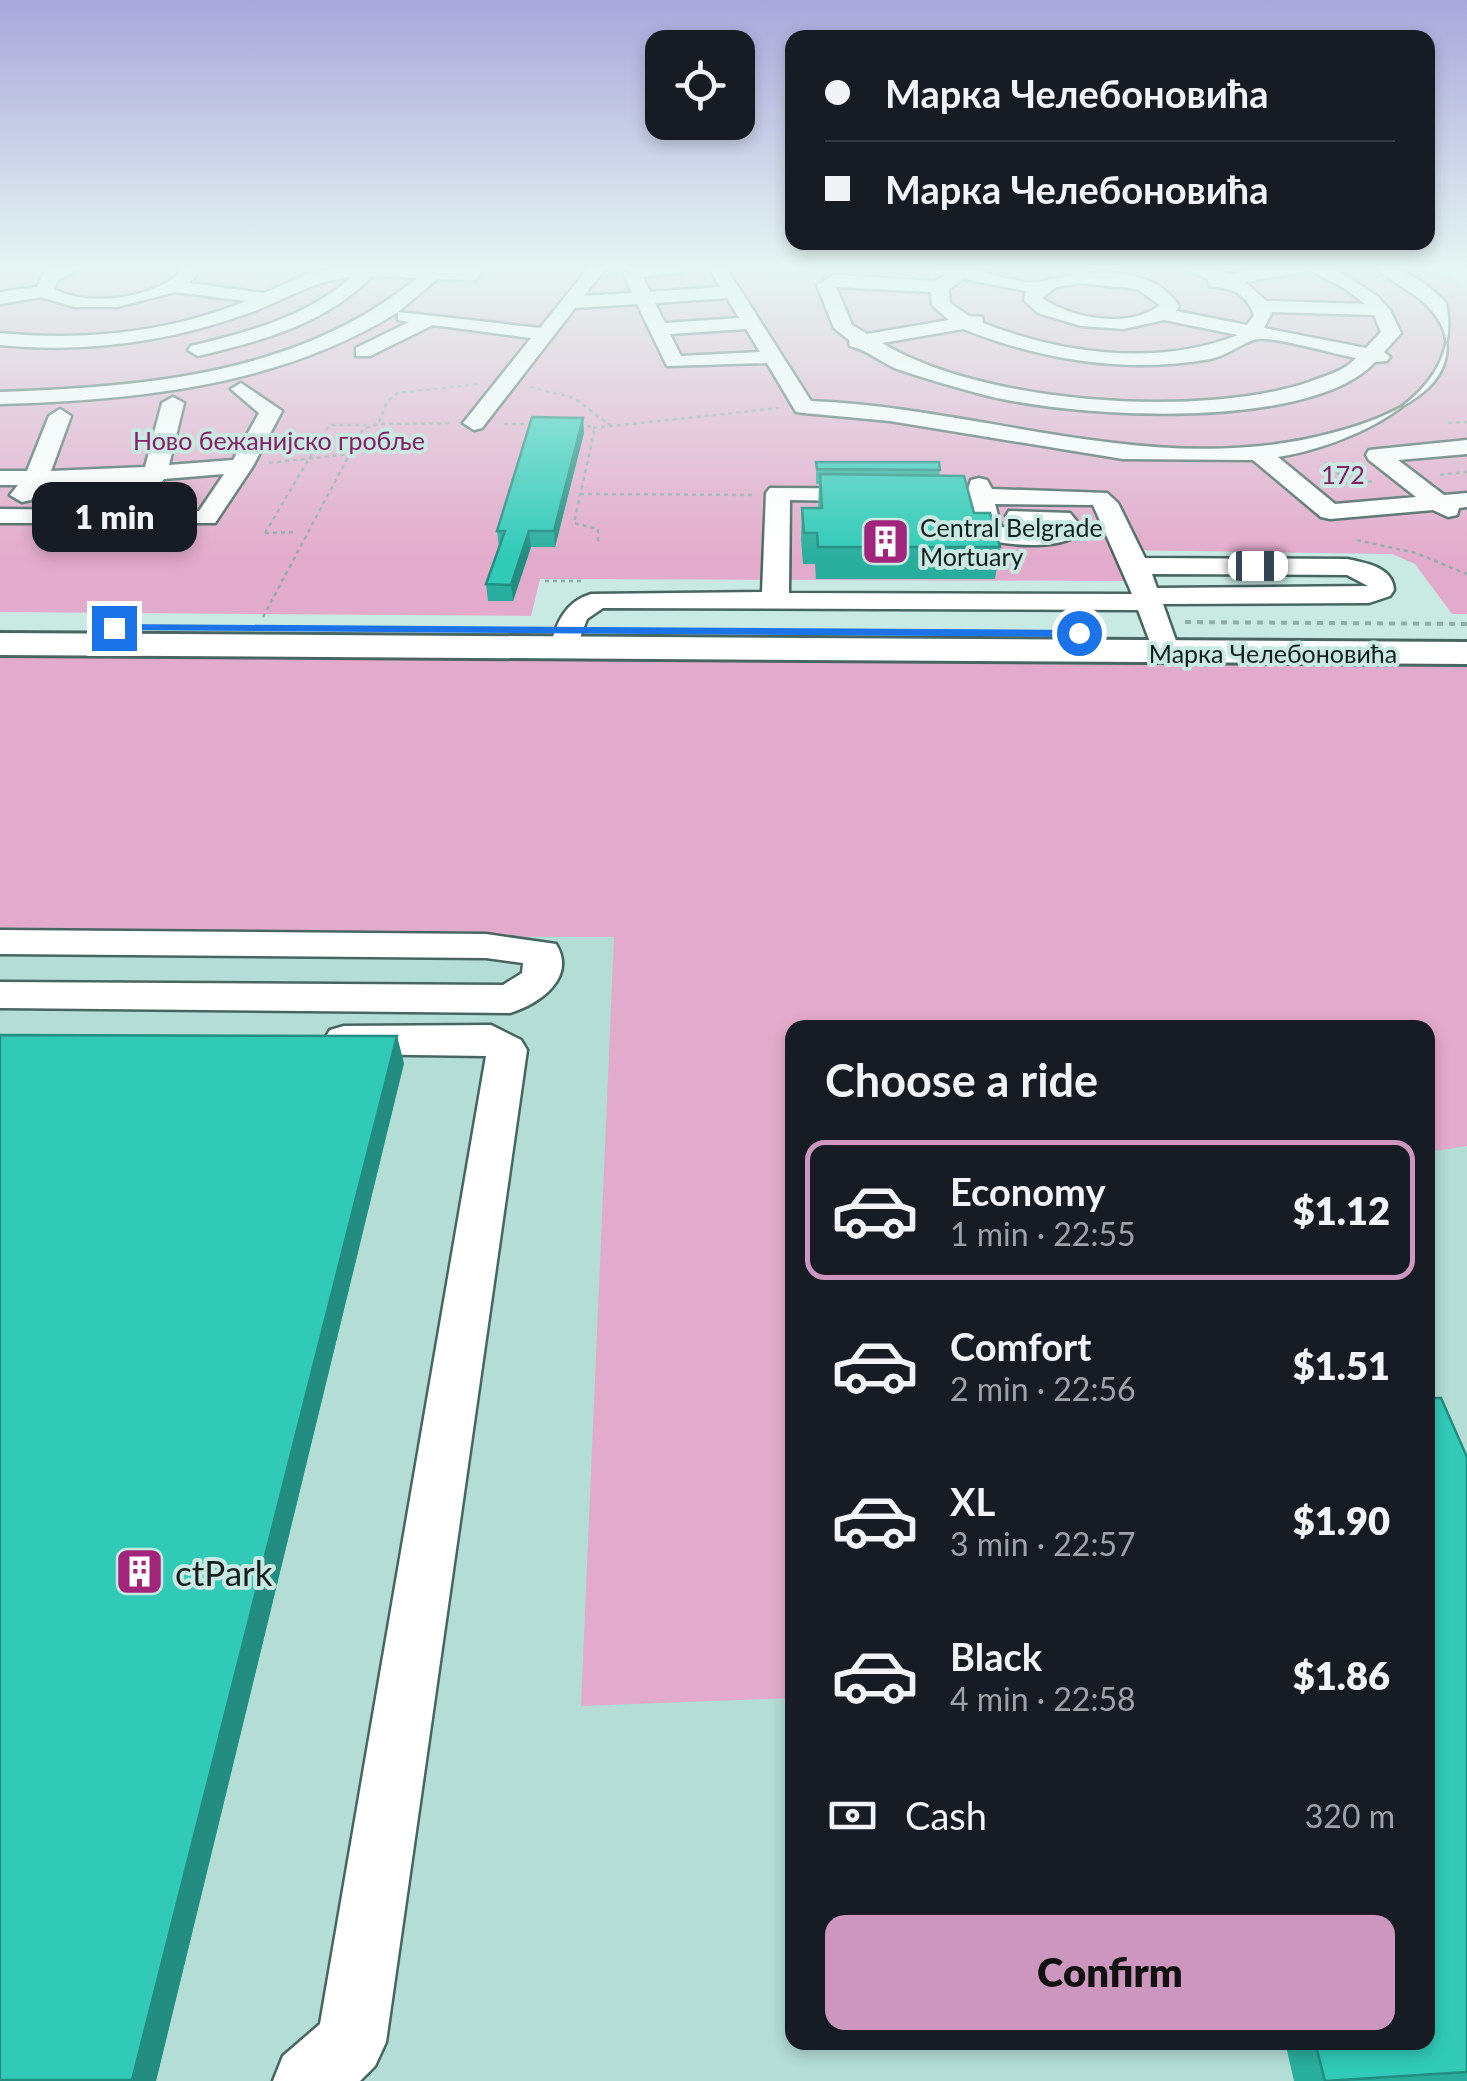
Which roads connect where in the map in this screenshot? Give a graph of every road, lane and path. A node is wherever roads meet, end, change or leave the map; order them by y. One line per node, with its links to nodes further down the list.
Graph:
1 (78, 363): 18 (lane)
2 (248, 363): 15 (lane)
3 (261, 363): 15 (lane)
4 (333, 363): 19 (lane)
5 (522, 363): 27 (lane)
6 (777, 363): 23 (lane)
7 (902, 363): 17 (lane)
8 (1005, 363): 17 (lane)
9 (1069, 363): 16 (lane)
10 (1119, 363): 16 (lane)
11 (1176, 363): 16 (lane)
12 (1222, 363): 20 (lane)
13 (1370, 363): 20 (lane)
14 (1454, 363): 24 (lane)
15 (252, 366): 18 (lane)
16 (1124, 383): 17 (lane); 20 (lane); 36 (lane)
17 (971, 386): 25 (lane)
18 (67, 389): 21 (lane); 22 (lane); 26 (lane); 43 (lane)
19 (241, 389): 22 (lane); 40 (lane)
20 (1288, 397): 33 (lane)
21 (0, 398)
22 (173, 402): 41 (lane)
23 (804, 407): 25 (lane); 32 (path)
24 (1417, 407): 31 (lane); 33 (lane)
25 (923, 418): 36 (lane)
26 (0, 419)
27 (474, 423): 28 (path); 30 (path)
28 (547, 424)
29 (565, 424): 32 (path)
30 (369, 425): 37 (path); 38 (path)
31 (1461, 427)
32 (593, 428): 45 (path)
33 (1357, 432): 35 (lane)
34 (1467, 447): 48 (lane)
35 (1257, 451): 36 (lane); 49 (lane)
36 (1143, 452)
37 (350, 454): 38 (path); 59 (path)
38 (310, 458): 40 (path); 53 (path)
39 (1325, 462): 44 (path)
40 (241, 466): 41 (lane); 51 (lane)
41 (155, 474): 43 (lane); 51 (lane)
42 (0, 478): 43 (lane)
43 (36, 479): 50 (lane)
44 (1349, 483)
45 (580, 494): 46 (path); 54 (path)
46 (776, 495): 56 (lane); 58 (lane)
47 (1467, 500): 48 (lane)
48 (1439, 503): 49 (lane); 52 (lane)
49 (1338, 512): 55 (lane)
50 (1, 516): 51 (lane)
51 (124, 518)
52 (1467, 525)
53 (293, 532)
54 (598, 543)
55 (1357, 548): 56 (lane); 57 (path); 60 (lane)
56 (1136, 566): 60 (lane)
57 (1467, 574)
58 (776, 600): 60 (lane); 63 (lane)
59 (263, 617)
60 (1154, 621): 62 (main road, Марка Челебоновића); 63 (main road, Марка Челебоновића); 65 (main road, Марка Челебоновића)
61 (0, 627): 63 (main road, Марка Челебоновића)
62 (1467, 634)
63 (566, 639): 64 (main road, Марка Челебоновића)
64 (0, 644)
65 (1467, 654)
66 (0, 942): 67 (lane)
67 (208, 944): 69 (lane); 69 (lane)
68 (0, 995): 69 (lane)
69 (184, 996)
70 (0, 1036): 71 (lane)
71 (308, 2081)

